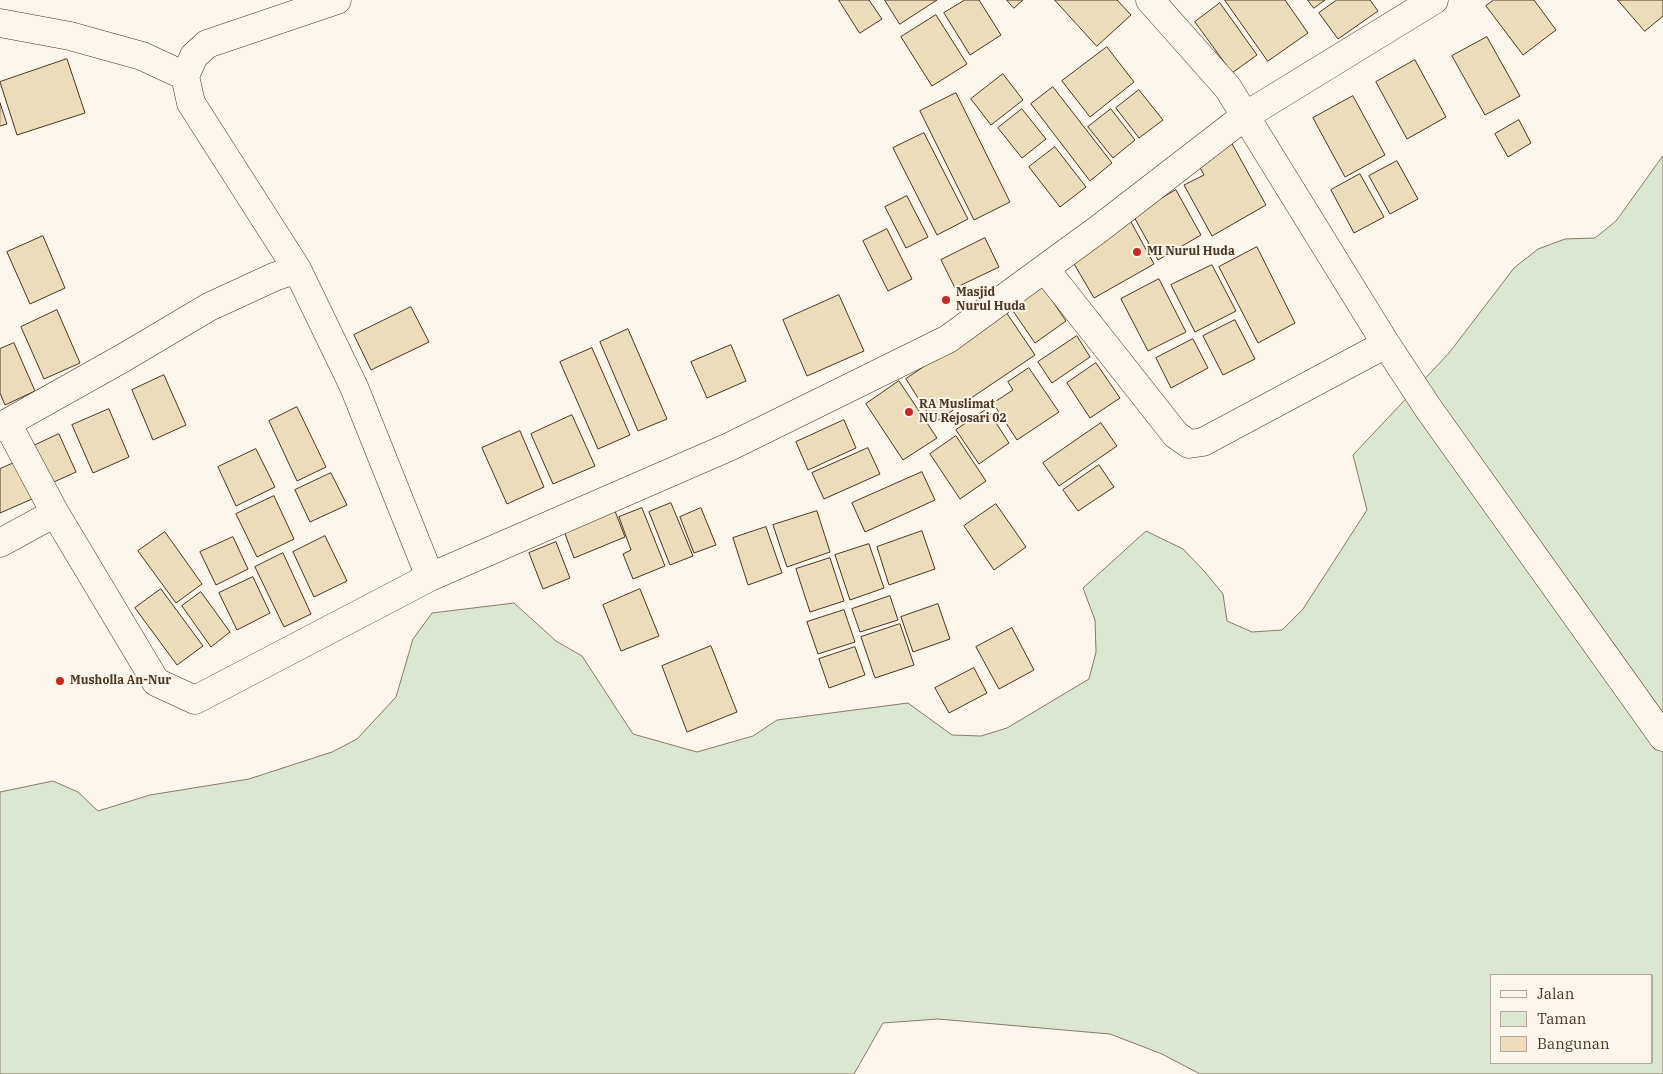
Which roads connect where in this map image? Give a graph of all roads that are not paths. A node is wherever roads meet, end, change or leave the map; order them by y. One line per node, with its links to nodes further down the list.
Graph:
1 (337, 0): 5 (street)
2 (1150, 0): 6 (street)
3 (1434, 0): 6 (street)
4 (0, 23): 5 (street)
5 (185, 76): 7 (street)
6 (1245, 116): 8 (street); 9 (street)
7 (297, 269): 10 (street); 13 (street)
8 (1045, 269): 9 (street); 13 (street)
9 (1386, 344): 14 (street)
10 (3, 425): 11 (street)
11 (55, 513): 12 (street); 13 (street)
12 (0, 543)
13 (430, 577)
14 (1663, 737)

